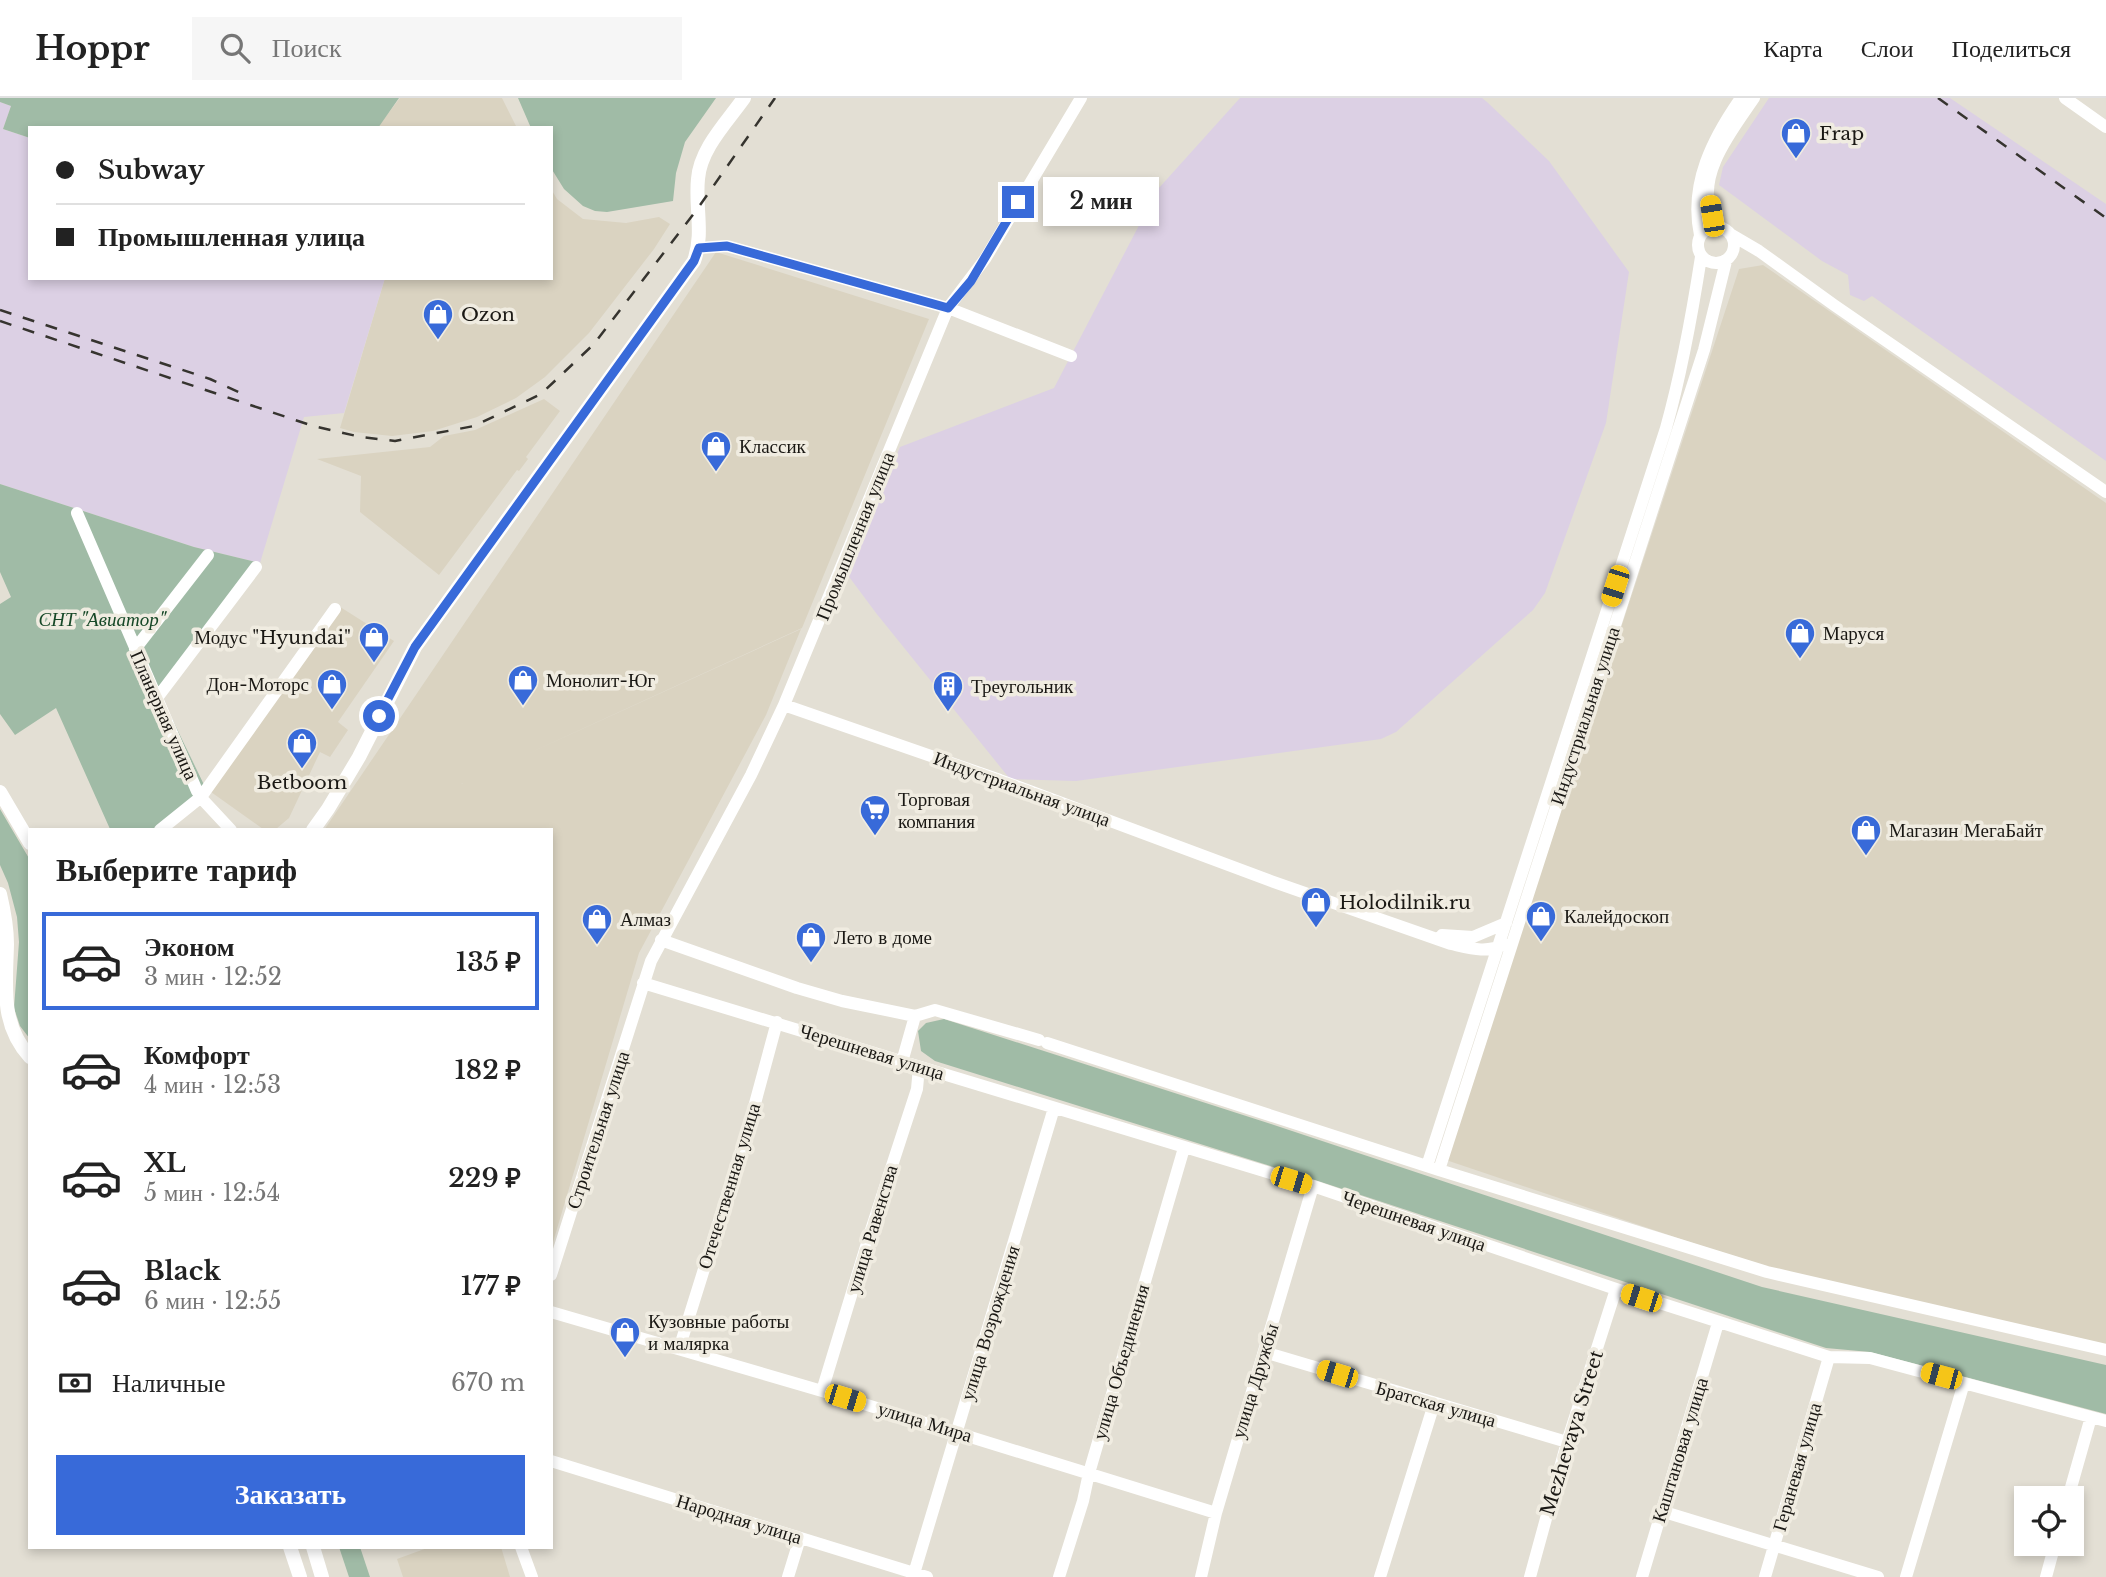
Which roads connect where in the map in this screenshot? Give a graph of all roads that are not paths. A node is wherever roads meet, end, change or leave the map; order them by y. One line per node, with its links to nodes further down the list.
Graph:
1 (744, 98): 10 (main road)
2 (1081, 98): 14 (street, Промышленная улица)
3 (1741, 98): 7 (street)
4 (1754, 98): 7 (street)
5 (2065, 98): 6 (street)
6 (2106, 127)
7 (1724, 132): 8 (street); 9 (street)
8 (1726, 231): 9 (street); 12 (street); 13 (street)
9 (1700, 235): 11 (street)
10 (699, 248): 14 (street); 28 (main road)
11 (1701, 257): 12 (street); 17 (street, Индустриальная улица)
12 (1728, 259): 13 (street); 17 (street, Индустриальная улица)
13 (1774, 263): 16 (street)
14 (948, 308): 15 (street); 24 (street, Промышленная улица)
15 (1071, 356)
16 (2106, 492)
17 (1650, 497): 25 (street, Индустриальная улица)
18 (77, 513): 22 (street, Планерная улица)
19 (208, 555): 22 (street)
20 (256, 567): 23 (street)
21 (335, 609): 27 (street)
22 (135, 649): 23 (street, Планерная улица)
23 (157, 698): 27 (street, Планерная улица)
24 (784, 705): 36 (street, Индустриальная улица); 38 (street, Промышленная улица)
25 (1573, 736): 35 (street, Индустриальная улица); 37 (street, Индустриальная улица)
26 (0, 792): 33 (main road)
27 (201, 797): 29 (street); 30 (street, Планерная улица)
28 (328, 809): 31 (main road); 32 (main road)
29 (162, 828)
30 (229, 828)
31 (308, 828)
32 (314, 828)
33 (28, 840)
34 (0, 894): 43 (main road)
35 (1506, 923): 36 (street); 39 (street, Индустриальная улица)
36 (1397, 926): 39 (street, Индустриальная улица)
37 (1515, 935): 39 (street); 48 (street, Индустриальная улица)
38 (661, 940): 40 (street, Промышленная улица); 41 (street)
39 (1498, 947): 48 (street, Индустриальная улица)
40 (643, 983): 42 (street, Черешневая улица); 50 (street, Строительная улица)
41 (915, 1016): 44 (street); 48 (street)
42 (777, 1022): 44 (street, Черешневая улица); 54 (street, Отечественная улица)
43 (28, 1055)
44 (902, 1062): 45 (street, Черешневая улица)
45 (919, 1067): 46 (street, Черешневая улица); 59 (street, улица Равенства)
46 (1054, 1108): 47 (street, Черешневая улица); 63 (street, улица Возрождения)
47 (1184, 1148): 49 (street, Черешневая улица); 66 (street, улица Объединения)
48 (1433, 1168): 55 (street)
49 (1313, 1186): 51 (street, Черешневая улица); 56 (street, улица Дружбы)
50 (553, 1269)
51 (1616, 1289): 53 (street, Черешневая улица); 64 (street, Mezhevaya Street)
52 (553, 1313): 54 (street, улица Мира)
53 (1718, 1323): 57 (street, Черешневая улица); 68 (street, Каштановая улица)
54 (679, 1349): 59 (street, улица Мира)
55 (2106, 1350)
56 (1264, 1352): 60 (street, Братская улица); 69 (street, улица Дружбы)
57 (1829, 1357): 58 (street, Черешневая улица); 71 (street, Гераневая улица)
58 (1964, 1383): 61 (street, Черешневая улица); 88 (street)
59 (822, 1391): 63 (street, улица Мира)
60 (1434, 1404): 64 (street, Братская улица); 83 (street)
61 (2091, 1418): 62 (street, Черешневая улица); 67 (street)
62 (2106, 1421)
63 (958, 1432): 66 (street, улица Мира); 76 (street, улица Возрождения)
64 (1567, 1442): 84 (street, Mezhevaya Street)
65 (553, 1462): 70 (street, Народная улица)
66 (1089, 1473): 69 (street, улица Мира); 81 (street, улица Объединения)
67 (2071, 1486)
68 (1661, 1511): 71 (street); 85 (street, Каштановая улица)
69 (1216, 1513): 82 (street, улица Дружбы)
70 (800, 1538): 76 (street, Народная улица); 80 (street)
71 (1774, 1546): 86 (street, Гераневая улица); 87 (street)
72 (291, 1549): 77 (main road)
73 (314, 1549): 78 (main road)
74 (522, 1549): 79 (street)
75 (2052, 1556): 89 (street)
76 (918, 1576)
77 (300, 1577)
78 (322, 1577)
79 (532, 1577)
80 (788, 1577)
81 (1059, 1577)
82 (1201, 1577)
83 (1380, 1577)
84 (1530, 1577)
85 (1642, 1577)
86 (1765, 1577)
87 (1878, 1577)
88 (1906, 1577)
89 (2046, 1577)

